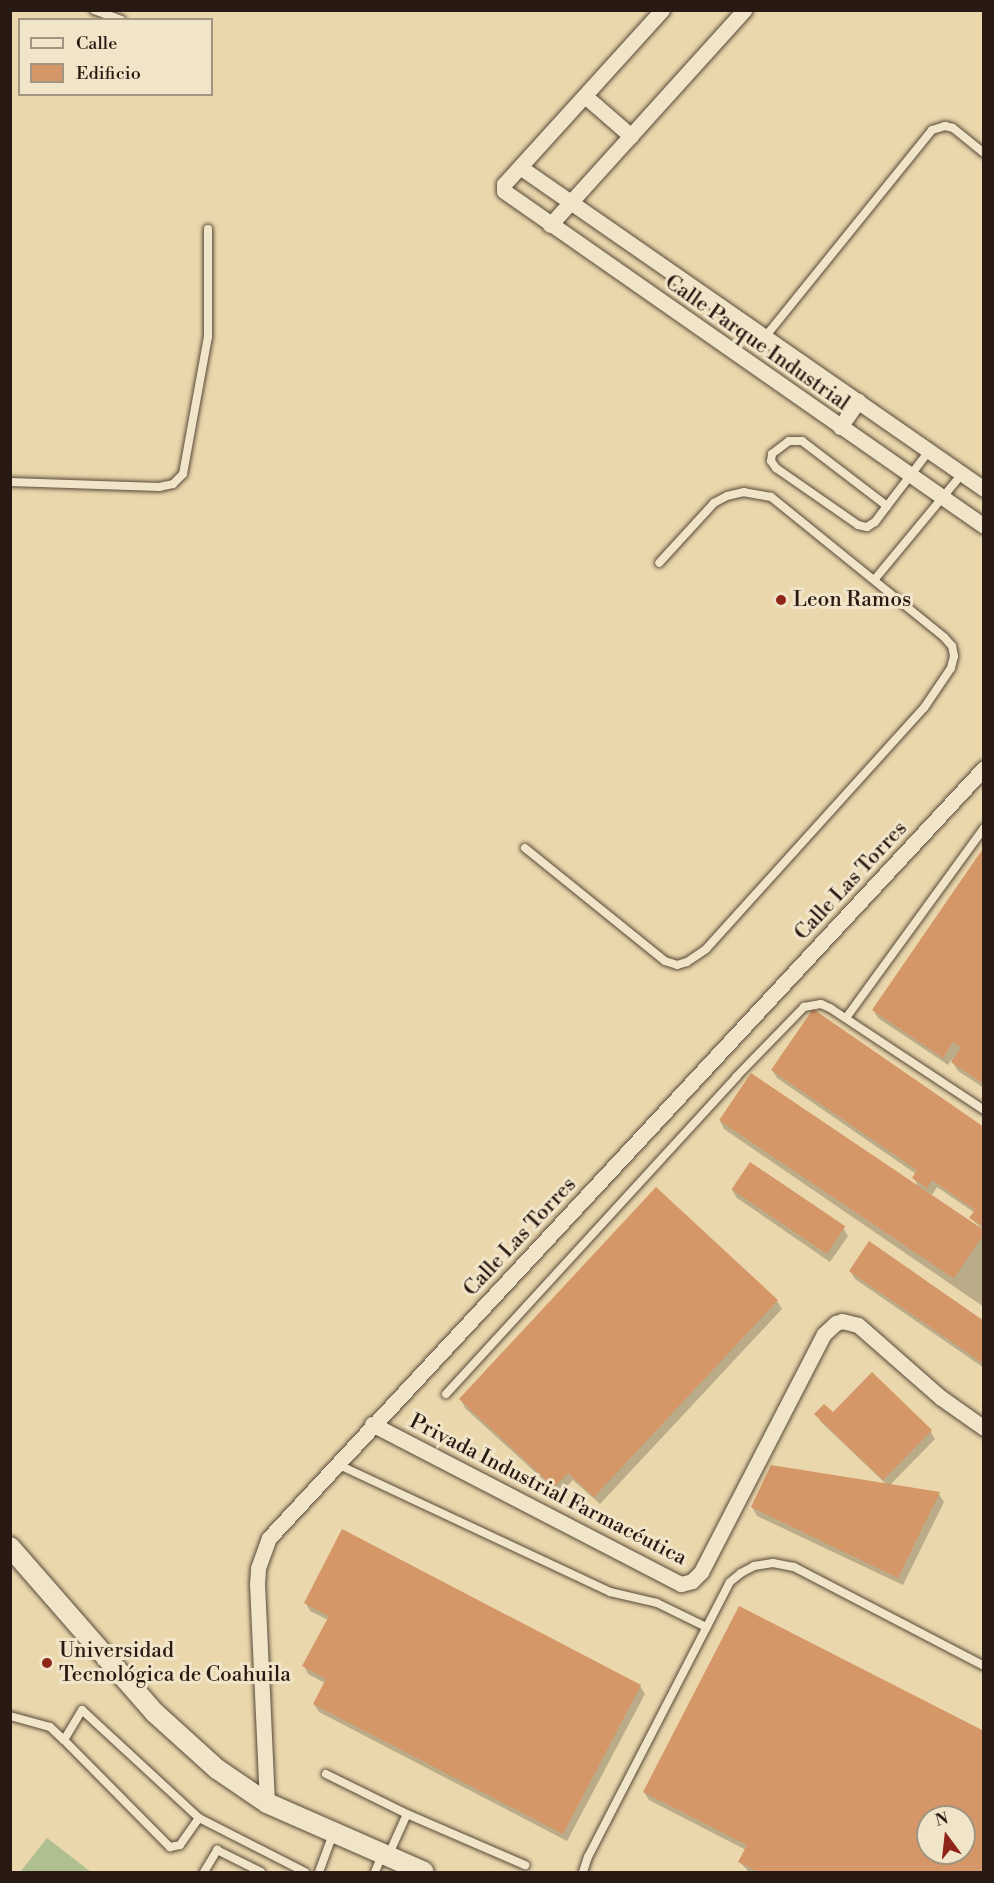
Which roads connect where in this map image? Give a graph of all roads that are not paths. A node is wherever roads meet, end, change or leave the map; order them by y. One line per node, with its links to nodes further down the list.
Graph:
1 (94, 10): 4 (lane)
2 (662, 10): 5 (street)
3 (742, 11): 6 (street)
4 (116, 18)
5 (585, 96): 6 (street); 8 (street)
6 (631, 136): 9 (street)
7 (984, 153): 12 (lane)
8 (520, 167): 9 (street, Calle Parque Industrial); 10 (street, Calle Parque Industrial)
9 (571, 202): 10 (street); 12 (street, Calle Parque Industrial)
10 (550, 225): 14 (street, Calle Parque Industrial)
11 (208, 229): 18 (lane)
12 (765, 337): 13 (street, Calle Parque Industrial)
13 (858, 401): 14 (street); 15 (street, Calle Parque Industrial)
14 (840, 427): 17 (street, Calle Parque Industrial)
15 (930, 451): 16 (street, Calle Parque Industrial); 17 (lane)
16 (962, 474): 19 (street, Calle Parque Industrial); 20 (lane)
17 (911, 476): 20 (street, Calle Parque Industrial); 21 (lane)
18 (10, 482)
19 (984, 489)
20 (943, 498): 22 (street, Calle Parque Industrial); 24 (lane)
21 (887, 506): 21 (lane)
22 (984, 526)
23 (659, 563): 24 (lane)
24 (875, 579): 27 (lane)
25 (984, 768): 31 (street, Calle Las Torres)
26 (984, 828): 28 (lane)
27 (525, 848)
28 (846, 1018): 29 (lane); 30 (lane)
29 (984, 1110)
30 (446, 1394)
31 (372, 1424): 32 (street, Privada Industrial Farmacéutica); 33 (street, Calle Las Torres)
32 (984, 1428)
33 (336, 1463): 35 (lane); 40 (street, Calle Las Torres)
34 (10, 1547): 40 (street)
35 (706, 1627): 36 (lane); 51 (lane)
36 (984, 1666)
37 (10, 1716): 38 (lane)
38 (64, 1740): 42 (lane); 42 (lane)
39 (326, 1774): 41 (lane)
40 (267, 1803): 43 (street)
41 (407, 1814): 44 (lane); 45 (lane)
42 (199, 1818): 48 (lane)
43 (333, 1834): 44 (street); 49 (lane)
44 (381, 1861): 50 (street)
45 (525, 1865)
46 (204, 1872): 47 (lane)
47 (261, 1872)
48 (305, 1872)
49 (319, 1872)
50 (424, 1872)
51 (583, 1872)

